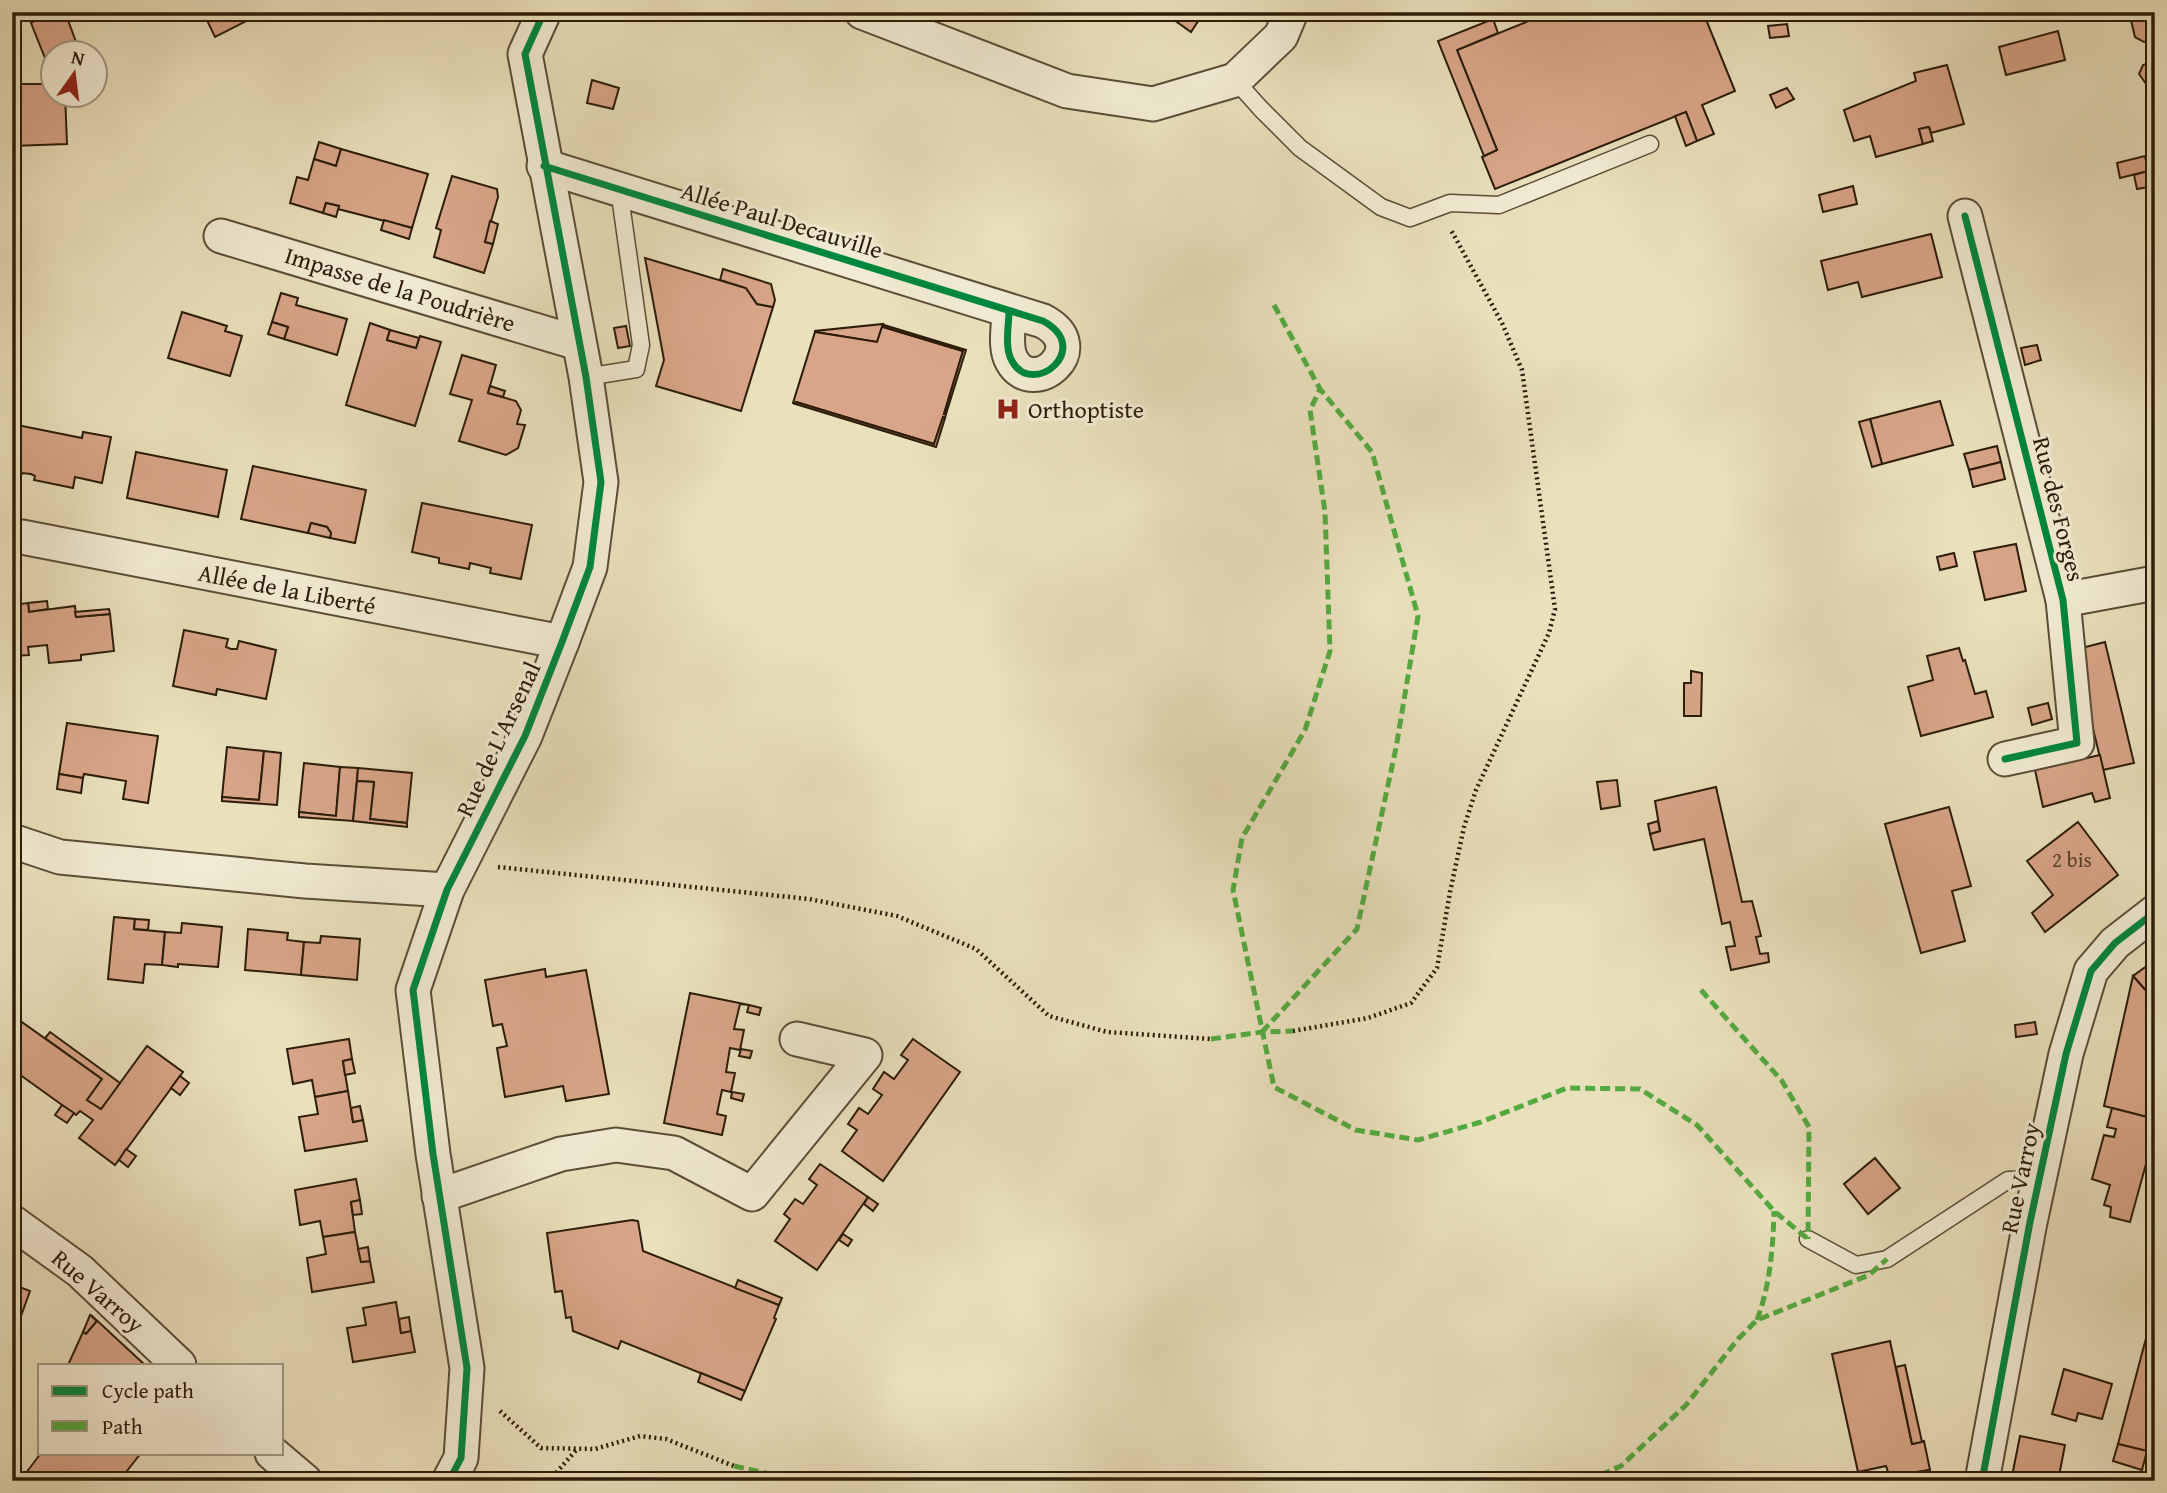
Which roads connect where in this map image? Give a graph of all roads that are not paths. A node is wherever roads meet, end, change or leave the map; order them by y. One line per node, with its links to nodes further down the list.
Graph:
1 (544, 12): 6 (street, Rue de L'Arsenal)
2 (862, 12): 4 (street)
3 (1291, 12): 4 (street)
4 (1235, 80): 5 (lane)
5 (1650, 144)
6 (544, 166): 7 (street, Allée Paul Decauville); 11 (street, Rue de L'Arsenal)
7 (619, 190): 10 (street, Allée Paul Decauville); 12 (lane)
8 (1965, 216): 15 (street, Rue des Forges)
9 (221, 236): 11 (street, Impasse de la Poudrière)
10 (1009, 311)
11 (578, 343): 12 (street, Rue de L'Arsenal)
12 (586, 377): 16 (street, Rue de L'Arsenal)
13 (12, 539): 16 (street, Allée de la Liberté)
14 (2155, 583): 15 (street, Rue des Forges)
15 (2063, 600): 17 (street, Rue des Forges)
16 (562, 642): 19 (street, Rue de L'Arsenal)
17 (2005, 759)
18 (12, 841): 19 (street)
19 (454, 877): 23 (street, Rue de L'Arsenal)
20 (2155, 912): 22 (street, Rue Varroy)
21 (797, 1039): 23 (street)
22 (2039, 1180): 25 (lane); 30 (street, Rue Varroy)
23 (439, 1196): 29 (street, Rue de L'Arsenal)
24 (12, 1222): 26 (street, Rue Varroy)
25 (1808, 1239)
26 (179, 1364)
27 (273, 1454): 28 (street)
28 (305, 1481)
29 (449, 1481)
30 (1982, 1481)

